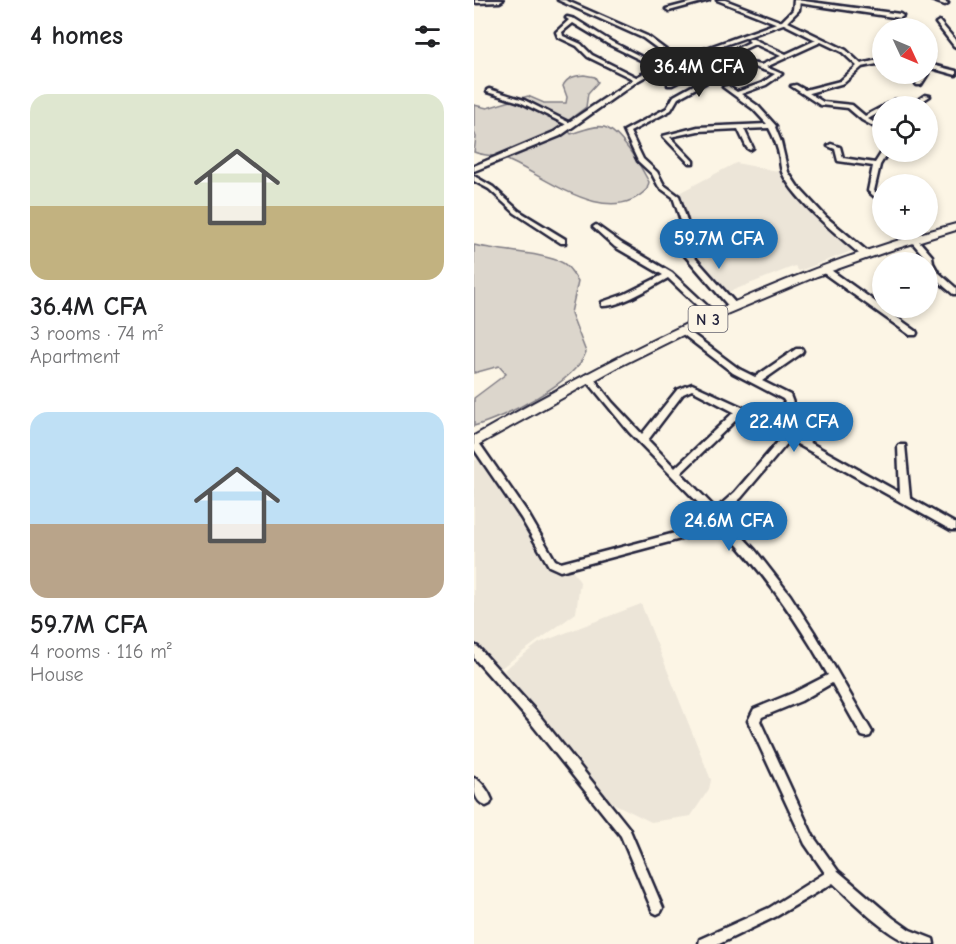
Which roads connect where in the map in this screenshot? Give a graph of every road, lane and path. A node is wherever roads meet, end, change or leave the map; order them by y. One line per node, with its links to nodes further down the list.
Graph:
1 (500, 0): 6 (street)
2 (561, 0): 11 (street)
3 (706, 0): 9 (street)
4 (720, 0): 12 (street)
5 (934, 0): 8 (street)
6 (477, 1)
7 (797, 1): 10 (street); 12 (main road)
8 (945, 3)
9 (669, 9)
10 (900, 16)
11 (609, 21): 14 (street); 20 (street)
12 (782, 23): 15 (main road); 16 (street)
13 (939, 23): 18 (street)
14 (588, 29): 23 (street); 28 (street)
15 (748, 36): 17 (street); 20 (main road)
16 (820, 40): 19 (street); 22 (street)
17 (754, 42): 19 (street); 27 (street)
18 (956, 45)
19 (786, 56): 24 (street)
20 (675, 59): 23 (main road)
21 (872, 63): 22 (street)
22 (860, 66): 33 (street)
23 (659, 67): 28 (main road)
24 (762, 67): 27 (street); 34 (street)
25 (938, 70): 26 (street)
26 (956, 73)
27 (716, 74): 29 (street); 60 (street)
28 (637, 79): 38 (main road)
29 (670, 84)
30 (794, 86): 33 (street)
31 (726, 87): 34 (street)
32 (489, 91): 38 (street)
33 (806, 92): 36 (street)
34 (737, 94): 39 (street)
35 (872, 115): 36 (street)
36 (864, 119): 37 (street)
37 (872, 123)
38 (571, 125): 46 (main road)
39 (773, 126): 40 (street); 55 (street)
40 (740, 128): 42 (street); 43 (street)
41 (831, 146): 45 (street)
42 (750, 148)
43 (691, 162)
44 (879, 162): 45 (street)
45 (877, 165): 47 (street)
46 (474, 169)
47 (875, 174)
48 (474, 178): 54 (street)
49 (596, 227): 57 (street)
50 (956, 227): 51 (highway, N 3)
51 (938, 231)
52 (903, 240): 55 (highway, N 3)
53 (917, 240): 58 (street)
54 (563, 241)
55 (865, 254): 56 (highway, N 3)
56 (825, 270): 60 (highway, N 3); 63 (street)
57 (669, 276): 59 (street); 61 (street)
58 (956, 292)
59 (605, 303)
60 (735, 307): 61 (highway, N 3)
61 (713, 316): 62 (highway, N 3)
62 (683, 330): 65 (highway, N 3); 66 (street)
63 (913, 333)
64 (799, 351): 66 (street)
65 (588, 376): 71 (street); 72 (highway, N 3)
66 (755, 381): 69 (street)
67 (741, 410): 69 (street); 71 (street); 75 (street)
68 (831, 418): 73 (street)
69 (766, 424): 70 (street)
70 (789, 435): 73 (street); 77 (street)
71 (643, 440): 75 (street)
72 (474, 442): 78 (street)
73 (802, 443): 76 (street)
74 (902, 447): 76 (street)
75 (675, 473): 77 (street)
76 (905, 499): 79 (street)
77 (715, 515): 78 (street)
78 (723, 524): 81 (street)
79 (954, 527)
80 (474, 650): 86 (street)
81 (834, 677): 82 (street); 85 (street)
82 (866, 732)
83 (474, 784): 84 (street)
84 (486, 800)
85 (834, 875): 87 (street); 88 (street)
86 (657, 908)
87 (705, 944)
88 (928, 944)

